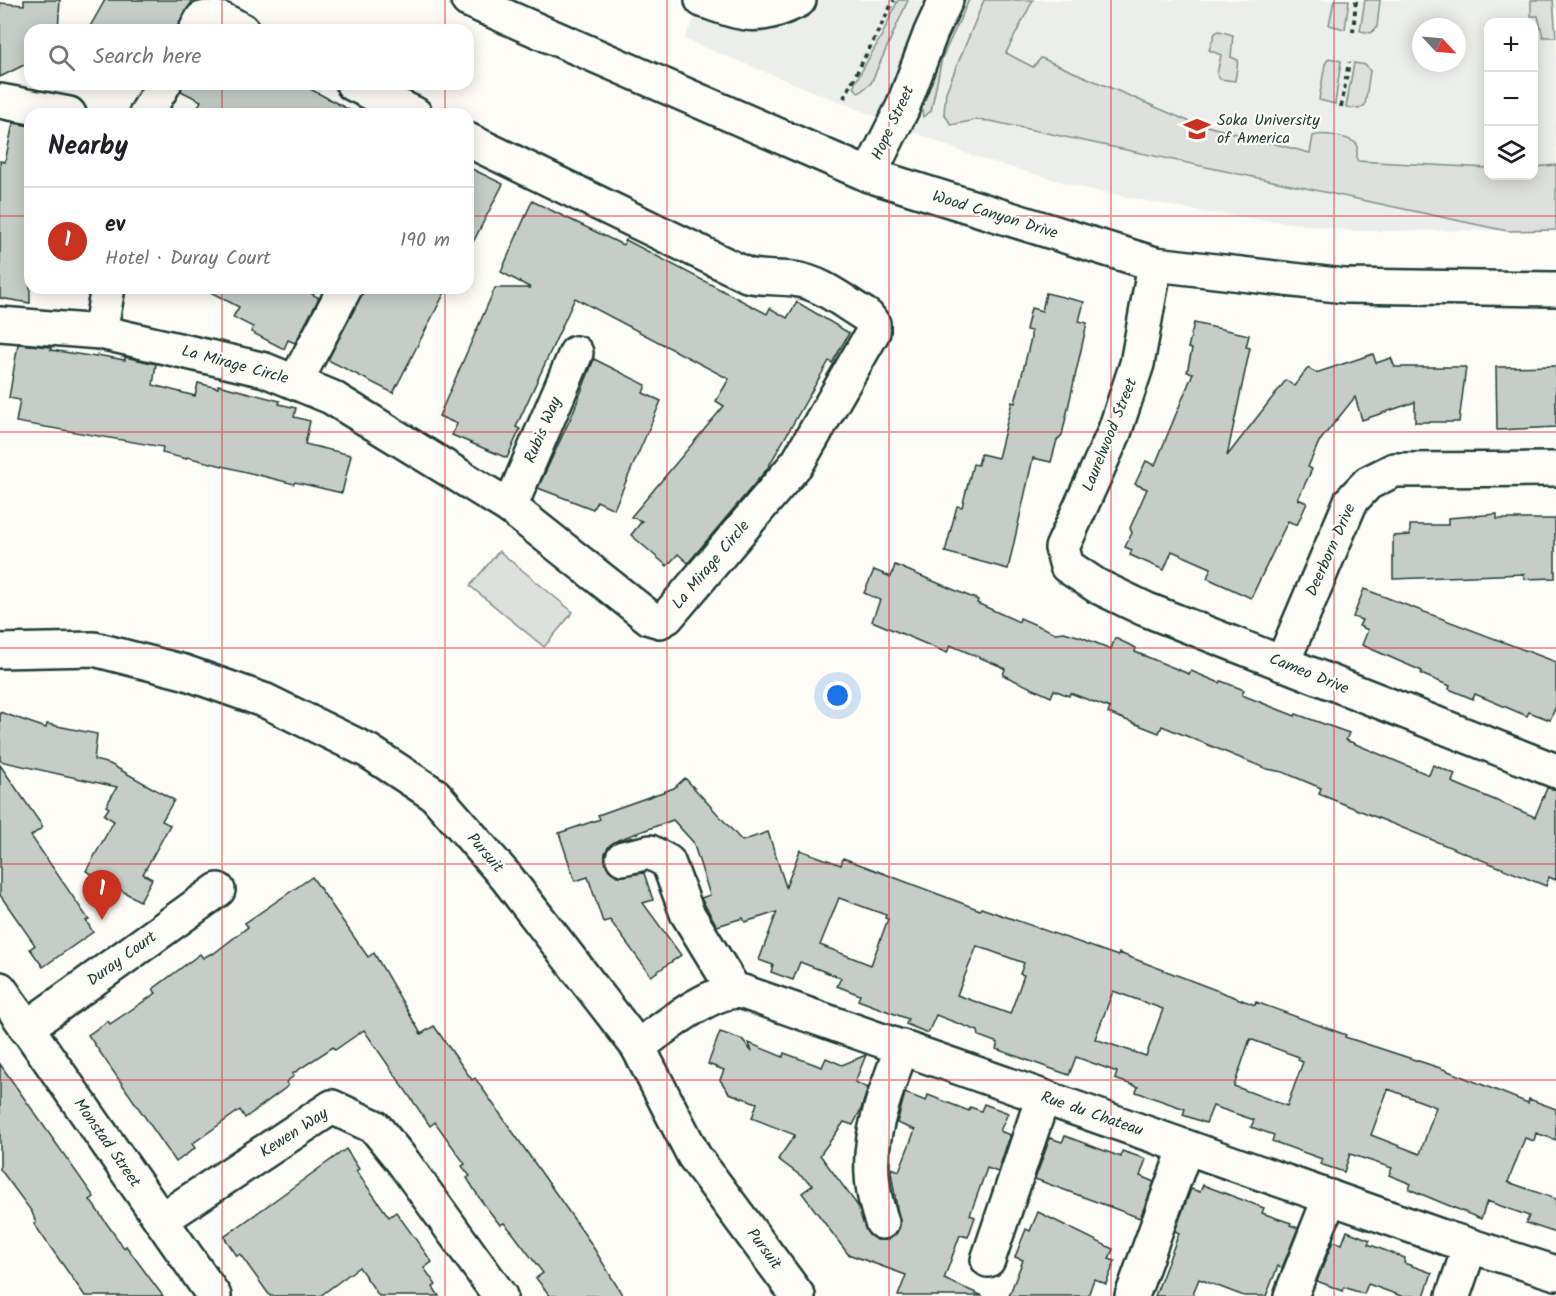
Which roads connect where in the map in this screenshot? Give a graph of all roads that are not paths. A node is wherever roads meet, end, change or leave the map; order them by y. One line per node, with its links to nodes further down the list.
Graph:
1 (468, 0): 15 (street, Wood Canyon Drive)
2 (702, 0): 3 (street)
3 (799, 0)
4 (925, 0): 15 (street, Hope Street)
5 (946, 0): 15 (street, Hope Street)
6 (199, 24): 7 (street)
7 (230, 24)
8 (160, 90): 12 (street)
9 (365, 90): 13 (street)
10 (0, 101): 11 (street)
11 (37, 108)
12 (150, 108)
13 (403, 108)
14 (474, 143): 25 (street, La Mirage Circle)
15 (869, 175): 16 (street, Wood Canyon Drive)
16 (1155, 264): 17 (street, Wood Canyon Drive); 26 (street, Laurelwood Street)
17 (1556, 289)
18 (107, 294): 21 (street)
19 (342, 294): 23 (street)
20 (0, 324): 21 (street, La Mirage Circle)
21 (100, 332): 23 (street, La Mirage Circle)
22 (576, 353): 25 (street, Rubis Way)
23 (296, 381): 25 (street, La Mirage Circle)
24 (1556, 469): 28 (street, Deerborn Drive)
25 (510, 507)
26 (1067, 566): 28 (street, Cameo Drive)
27 (0, 651): 35 (street, Pursuit)
28 (1282, 664): 29 (street, Cameo Drive)
29 (1556, 771)
30 (623, 858): 33 (street)
31 (218, 890): 34 (street, Duray Court)
32 (0, 989): 34 (street, Monstad Street)
33 (734, 990): 35 (street); 36 (street, Rue du Chateau)
34 (26, 1028): 40 (street, Monstad Street)
35 (638, 1047): 47 (street, Pursuit)
36 (902, 1047): 37 (street, Rue du Chateau); 41 (street)
37 (1043, 1097): 38 (street, Rue du Chateau); 43 (street)
38 (1186, 1147): 39 (street, Rue du Chateau); 48 (street)
39 (1330, 1197): 42 (street, Rue du Chateau); 49 (street)
40 (161, 1220): 45 (street, Monstad Street); 46 (street, Kewen Way)
41 (882, 1222)
42 (1470, 1246): 44 (street, Rue du Chateau); 50 (street)
43 (988, 1260)
44 (1556, 1273)
45 (213, 1296)
46 (500, 1296)
47 (798, 1296)
48 (1132, 1296)
49 (1291, 1296)
50 (1453, 1296)

